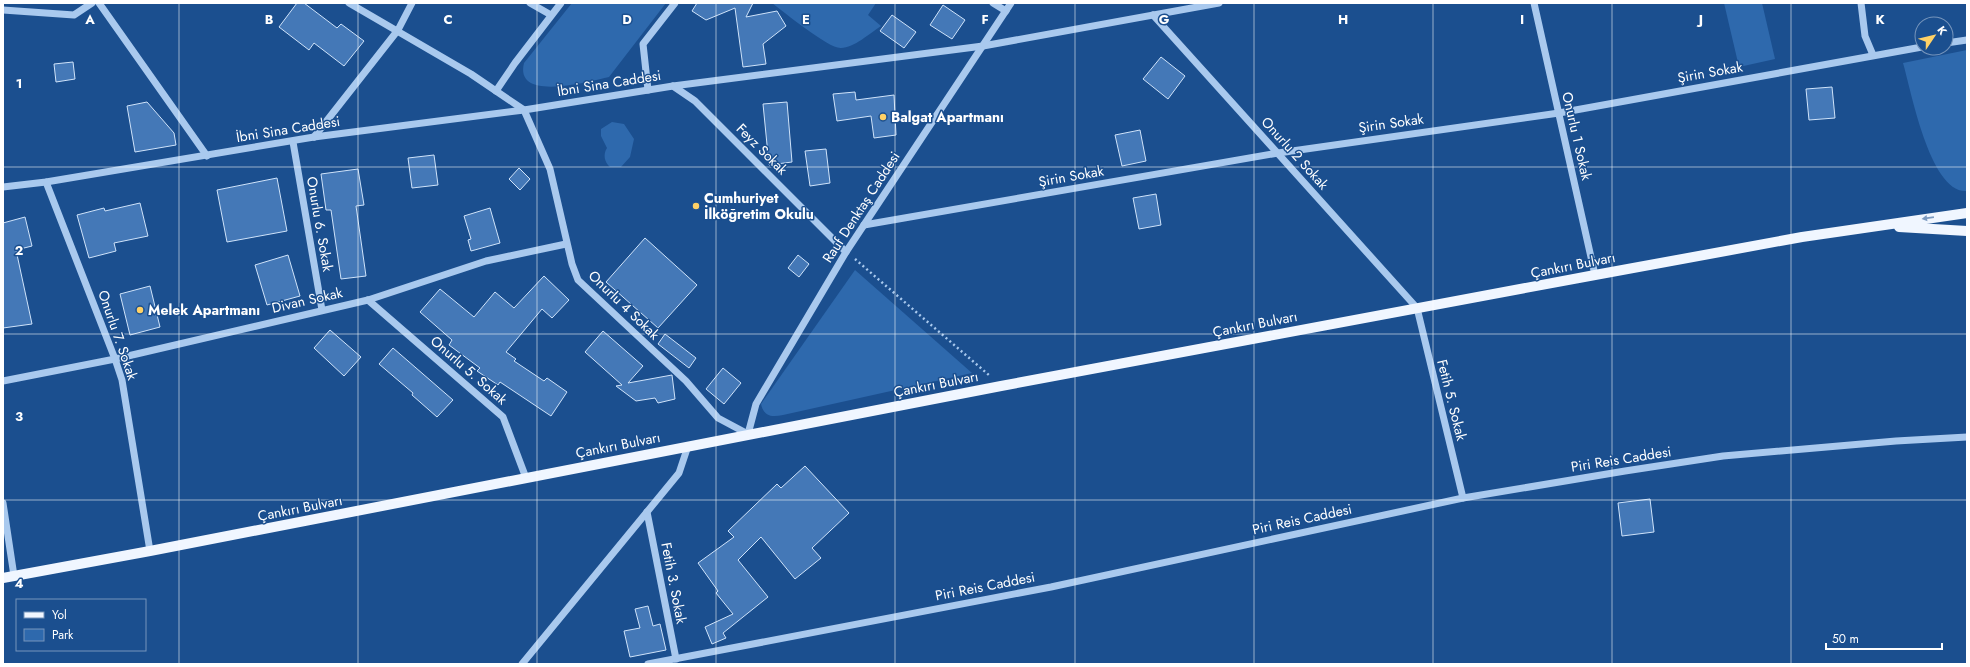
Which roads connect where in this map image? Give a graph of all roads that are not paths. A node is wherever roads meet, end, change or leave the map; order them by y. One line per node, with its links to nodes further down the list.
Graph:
1 (92, 3): 13 (street)
2 (99, 3): 31 (street)
3 (349, 3): 17 (street)
4 (412, 3): 17 (street)
5 (530, 3): 15 (street)
6 (561, 3): 15 (street)
7 (675, 3): 24 (street)
8 (993, 3): 14 (street)
9 (1011, 3): 14 (street, Rauf Denktaş Caddesi)
10 (1219, 3): 16 (street, İbni Sina Caddesi)
11 (1534, 3): 27 (street, Onurlu 1 Sokak)
12 (1861, 3): 22 (street)
13 (3, 10)
14 (1006, 11): 20 (street, Rauf Denktaş Caddesi)
15 (551, 15): 25 (street)
16 (1153, 15): 20 (street, İbni Sina Caddesi); 30 (street, Onurlu 2 Sokak)
17 (398, 30): 25 (street); 28 (street)
18 (1967, 40): 19 (street)
19 (1954, 42)
20 (983, 46): 23 (street, İbni Sina Caddesi); 35 (street, Rauf Denktaş Caddesi)
21 (1914, 48): 22 (street, Şirin Sokak)
22 (1873, 55): 27 (street, Şirin Sokak)
23 (673, 86): 24 (street, İbni Sina Caddesi); 39 (street, Feyz Sokak)
24 (648, 90): 26 (street, İbni Sina Caddesi)
25 (496, 91): 26 (street)
26 (524, 110): 28 (street, İbni Sina Caddesi); 38 (street, Onurlu 4 Sokak)
27 (1559, 112): 30 (street, Şirin Sokak); 40 (street, Onurlu 1 Sokak)
28 (314, 138): 29 (street, İbni Sina Caddesi)
29 (293, 142): 31 (street, İbni Sina Caddesi); 43 (street, Onurlu 6. Sokak)
30 (1278, 153): 35 (street, Şirin Sokak); 42 (street, Onurlu 2 Sokak)
31 (207, 156): 32 (street, İbni Sina Caddesi)
32 (46, 182): 33 (street, İbni Sina Caddesi); 44 (street, Onurlu 7. Sokak)
33 (3, 187)
34 (1967, 213): 36 (main road, Çankırı Bulvarı, one-way to 36)
35 (864, 225): 39 (street, Rauf Denktaş Caddesi)
36 (1876, 226): 37 (main road, Çankırı Bulvarı); 40 (main road, Çankırı Bulvarı)
37 (1967, 231)
38 (566, 244): 41 (street, Divan Sokak); 46 (street, Onurlu 4 Sokak)
39 (846, 252): 46 (street, Rauf Denktaş Caddesi)
40 (1595, 275): 42 (main road, Çankırı Bulvarı)
41 (368, 300): 43 (street, Divan Sokak); 49 (street, Onurlu 5. Sokak)
42 (1417, 308): 46 (main road, Çankırı Bulvarı); 50 (street, Fetih 5. Sokak)
43 (322, 310): 44 (street, Divan Sokak)
44 (116, 359): 45 (street, Divan Sokak); 53 (street, Onurlu 7. Sokak)
45 (3, 381)
46 (748, 434): 48 (main road, Çankırı Bulvarı)
47 (1967, 437): 50 (street, Piri Reis Caddesi)
48 (688, 446): 49 (main road, Çankırı Bulvarı); 52 (street)
49 (526, 478): 53 (main road, Çankırı Bulvarı)
50 (1463, 498): 56 (street, Piri Reis Caddesi)
51 (3, 503): 54 (street)
52 (647, 512): 56 (street, Fetih 3. Sokak); 57 (street)
53 (150, 551): 54 (main road, Çankırı Bulvarı)
54 (14, 576): 55 (main road, Çankırı Bulvarı)
55 (3, 578)
56 (676, 659): 58 (street, Piri Reis Caddesi)
57 (522, 664)
58 (648, 664)

